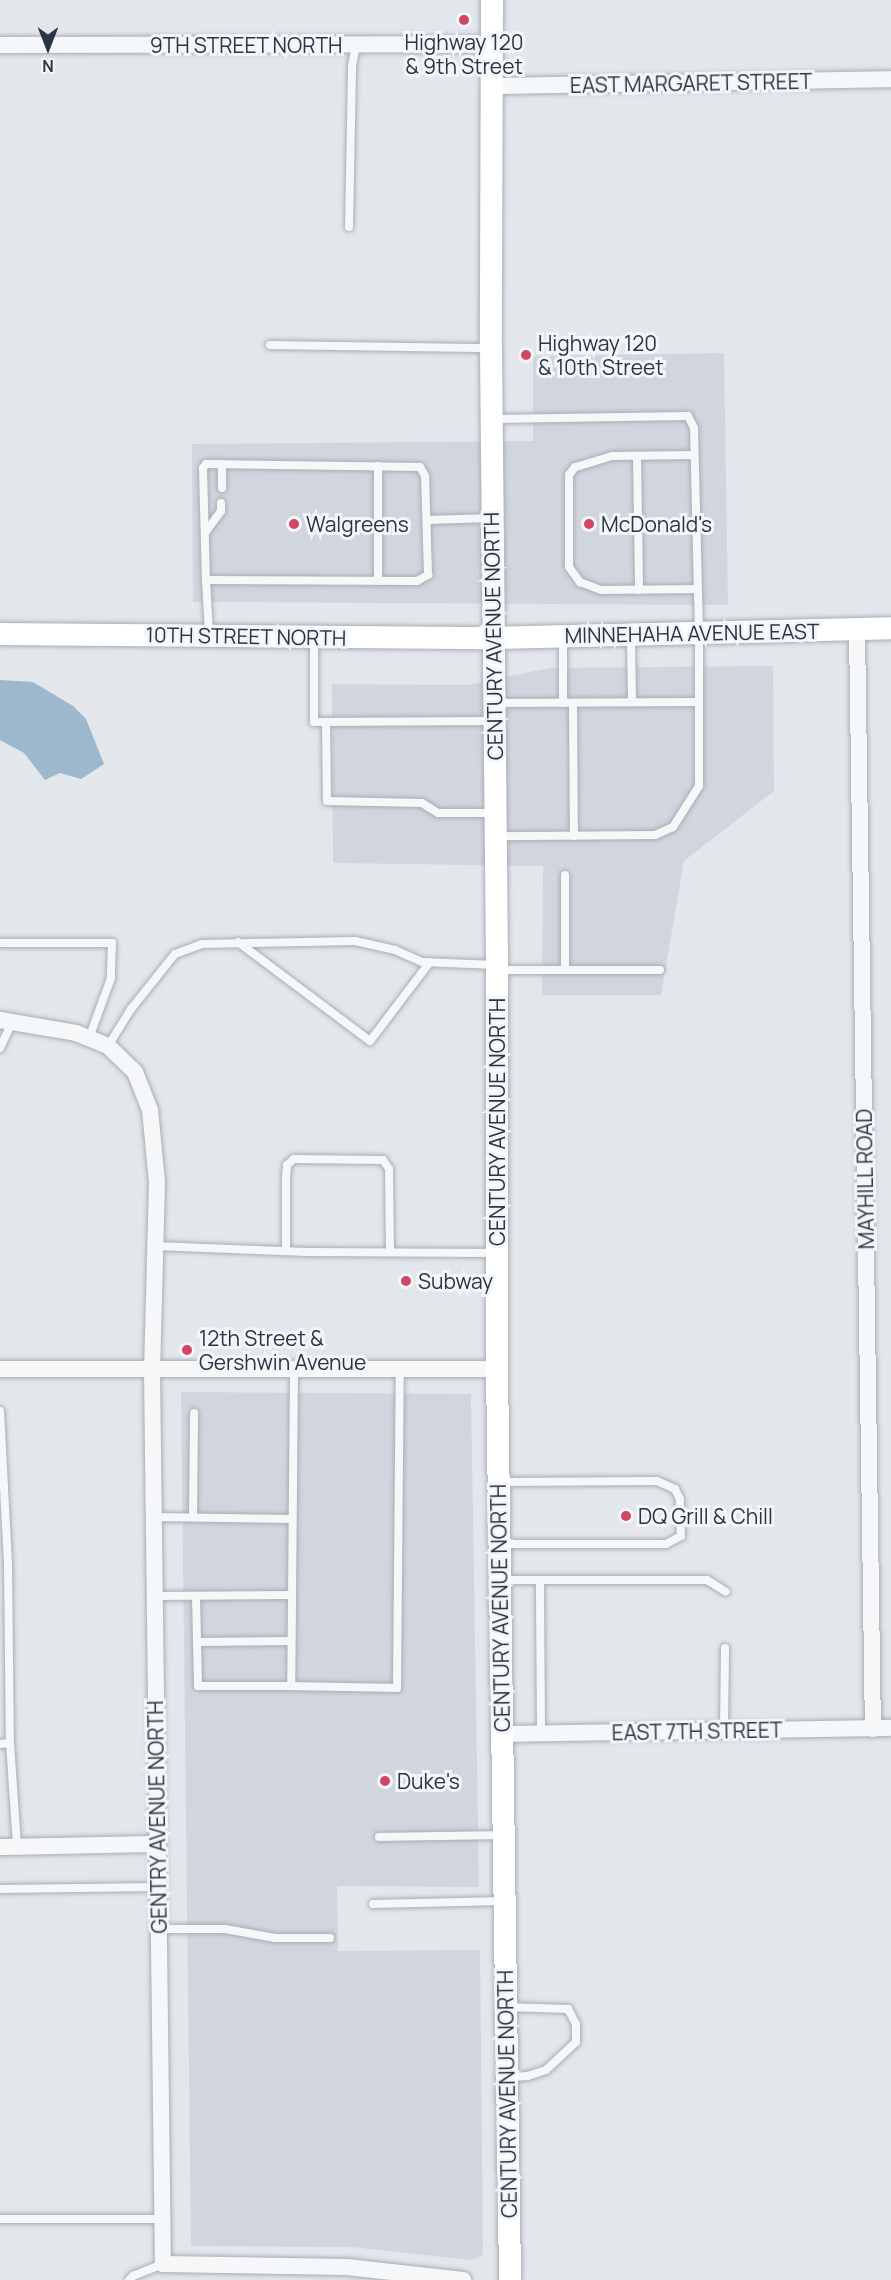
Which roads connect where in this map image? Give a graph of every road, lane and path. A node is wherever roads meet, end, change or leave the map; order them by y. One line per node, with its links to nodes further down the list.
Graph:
1 (492, 0): 2 (main road, CENTURY AVENUE NORTH)
2 (492, 44): 4 (street, 9TH STREET NORTH); 6 (main road, CENTURY AVENUE NORTH)
3 (0, 45): 4 (street, 9TH STREET NORTH)
4 (356, 45): 7 (lane)
5 (891, 80): 6 (street, EAST MARGARET STREET)
6 (492, 86): 9 (main road, CENTURY AVENUE NORTH)
7 (349, 227)
8 (270, 345): 9 (lane)
9 (491, 348): 10 (main road, CENTURY AVENUE NORTH)
10 (491, 419): 11 (lane); 17 (main road, CENTURY AVENUE NORTH)
11 (694, 455): 12 (lane); 22 (lane)
12 (636, 456): 23 (lane); 23 (lane)
13 (222, 464): 14 (lane); 15 (lane); 19 (lane)
14 (378, 466): 18 (lane); 21 (lane)
15 (222, 488)
16 (221, 502): 19 (lane)
17 (492, 518): 18 (lane); 32 (main road, CENTURY AVENUE NORTH)
18 (428, 519): 21 (lane)
19 (205, 532): 20 (lane)
20 (207, 580): 21 (lane); 29 (lane)
21 (378, 580)
22 (697, 589): 23 (lane); 26 (lane)
23 (639, 590)
24 (891, 628): 25 (main road, MINNEHAHA AVENUE EAST)
25 (857, 629): 26 (main road, MINNEHAHA AVENUE EAST); 79 (street, MAYHILL ROAD)
26 (699, 633): 28 (main road, MINNEHAHA AVENUE EAST); 35 (lane)
27 (0, 634): 29 (main road, 10TH STREET NORTH)
28 (631, 634): 30 (main road, MINNEHAHA AVENUE EAST); 34 (lane)
29 (209, 635): 31 (main road, 10TH STREET NORTH)
30 (563, 636): 32 (main road, MINNEHAHA AVENUE EAST); 33 (lane)
31 (314, 637): 32 (main road, 10TH STREET NORTH); 37 (lane)
32 (493, 638): 36 (main road, CENTURY AVENUE NORTH)
33 (568, 702): 34 (lane); 36 (lane); 40 (lane)
34 (632, 702): 35 (lane)
35 (699, 702): 40 (lane)
36 (494, 712): 37 (lane); 38 (main road, CENTURY AVENUE NORTH)
37 (326, 722): 38 (lane)
38 (495, 813): 39 (main road, CENTURY AVENUE NORTH)
39 (495, 836): 40 (lane); 45 (main road, CENTURY AVENUE NORTH)
40 (574, 836)
41 (565, 875): 46 (lane)
42 (238, 942): 44 (lane); 44 (lane); 50 (lane)
43 (0, 944): 49 (lane)
44 (430, 962): 45 (lane)
45 (497, 967): 46 (lane); 55 (main road, CENTURY AVENUE NORTH)
46 (565, 970): 47 (lane)
47 (660, 970)
48 (6, 1021): 49 (street); 51 (lane)
49 (89, 1038): 50 (street)
50 (108, 1046): 52 (street, GENTRY AVENUE NORTH)
51 (0, 1048)
52 (155, 1246): 53 (lane); 59 (street, GENTRY AVENUE NORTH)
53 (286, 1251): 54 (lane); 54 (lane)
54 (390, 1252): 55 (lane)
55 (498, 1253): 58 (main road, CENTURY AVENUE NORTH)
56 (0, 1369): 59 (street)
57 (400, 1369): 58 (street); 60 (street); 77 (lane)
58 (497, 1369): 63 (main road, CENTURY AVENUE NORTH)
59 (152, 1370): 60 (street); 64 (street, GENTRY AVENUE NORTH)
60 (294, 1370): 66 (lane)
61 (0, 1411): 83 (lane)
62 (194, 1413): 65 (lane)
63 (499, 1482): 67 (main road, CENTURY AVENUE NORTH); 67 (lane)
64 (154, 1517): 65 (lane); 72 (street, GENTRY AVENUE NORTH)
65 (193, 1517): 66 (lane)
66 (292, 1519): 71 (lane)
67 (500, 1544): 68 (main road, CENTURY AVENUE NORTH)
68 (500, 1580): 69 (lane); 82 (main road, CENTURY AVENUE NORTH)
69 (540, 1580): 70 (lane); 81 (lane)
70 (726, 1592)
71 (292, 1595): 73 (lane); 74 (lane)
72 (154, 1596): 73 (lane); 87 (street, GENTRY AVENUE NORTH)
73 (196, 1596): 75 (lane)
74 (291, 1641): 75 (lane); 77 (lane)
75 (198, 1642): 77 (lane)
76 (725, 1648): 80 (lane)
77 (291, 1686)
78 (891, 1728): 79 (street, EAST 7TH STREET)
79 (873, 1729): 80 (street, EAST 7TH STREET)
80 (724, 1731): 81 (street, EAST 7TH STREET)
81 (541, 1733): 82 (street, EAST 7TH STREET)
82 (502, 1734): 85 (main road, CENTURY AVENUE NORTH)
83 (10, 1743): 84 (lane); 88 (lane)
84 (0, 1744)
85 (504, 1835): 86 (lane); 91 (main road, CENTURY AVENUE NORTH)
86 (379, 1837)
87 (158, 1844): 88 (street); 89 (street, GENTRY AVENUE NORTH)
88 (8, 1847)
89 (158, 1887): 90 (lane); 93 (street, GENTRY AVENUE NORTH)
90 (0, 1889)
91 (504, 1901): 92 (lane); 95 (main road, CENTURY AVENUE NORTH)
92 (373, 1904)
93 (159, 1929): 94 (lane); 98 (street, GENTRY AVENUE NORTH)
94 (330, 1938)
95 (506, 2007): 96 (main road, CENTURY AVENUE NORTH); 96 (lane)
96 (507, 2077): 102 (main road, CENTURY AVENUE NORTH)
97 (0, 2219): 98 (lane)
98 (162, 2219): 99 (street, GENTRY AVENUE NORTH)
99 (163, 2264): 100 (lane); 101 (street)
100 (129, 2280)
101 (463, 2280)
102 (510, 2280)

